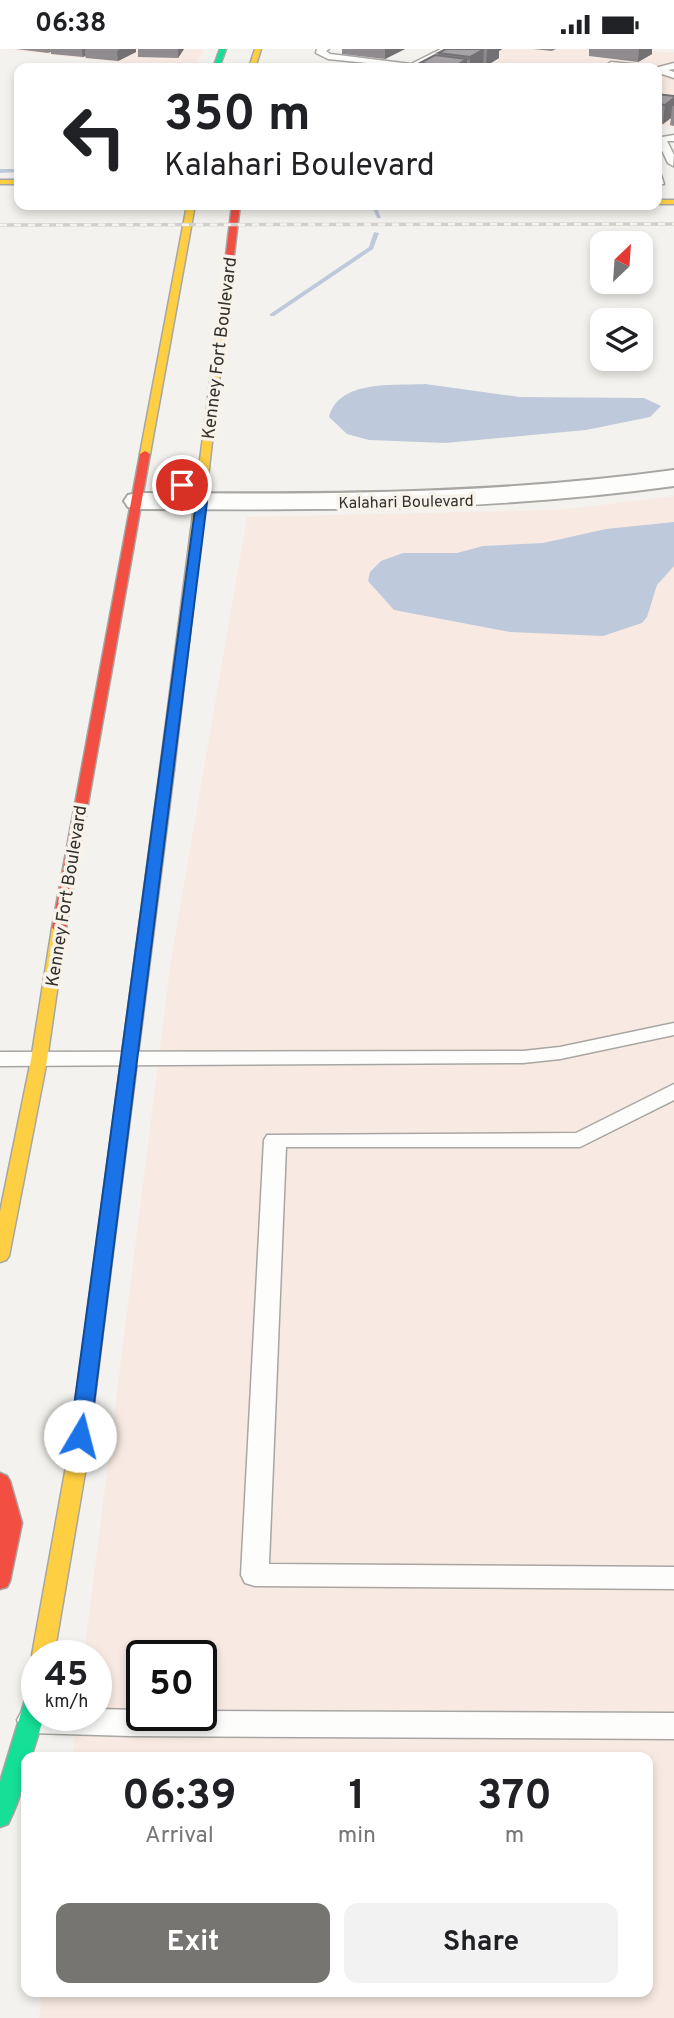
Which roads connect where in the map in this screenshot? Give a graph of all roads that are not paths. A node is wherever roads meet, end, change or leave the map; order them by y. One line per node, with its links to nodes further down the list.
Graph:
1 (324, 49): 5 (lane)
2 (448, 49): 4 (lane)
3 (408, 54): 4 (lane)
4 (431, 57): 6 (lane)
5 (381, 63)
6 (420, 63)
7 (662, 141): 8 (lane)
8 (674, 163)
9 (190, 210): 13 (main road, Kenney Fort Boulevard)
10 (235, 210): 14 (main road, Kenney Fort Boulevard)
11 (674, 456): 14 (street, Kalahari Boulevard)
12 (674, 478): 14 (street, Kalahari Boulevard)
13 (139, 493): 14 (street, Kalahari Boulevard); 18 (main road, Kenney Fort Boulevard)
14 (202, 493): 17 (main road, Kenney Fort Boulevard)
15 (674, 1029): 17 (lane)
16 (0, 1059): 18 (lane)
17 (130, 1059): 18 (lane); 24 (main road, Kenney Fort Boulevard)
18 (40, 1060): 20 (main road, Kenney Fort Boulevard)
19 (674, 1091): 22 (lane)
20 (0, 1256)
21 (0, 1481): 23 (main road)
22 (674, 1578)
23 (0, 1581)
24 (46, 1640)
25 (112, 1721): 26 (lane)
26 (674, 1726)
27 (22, 1731): 28 (main road)
28 (0, 1817)

